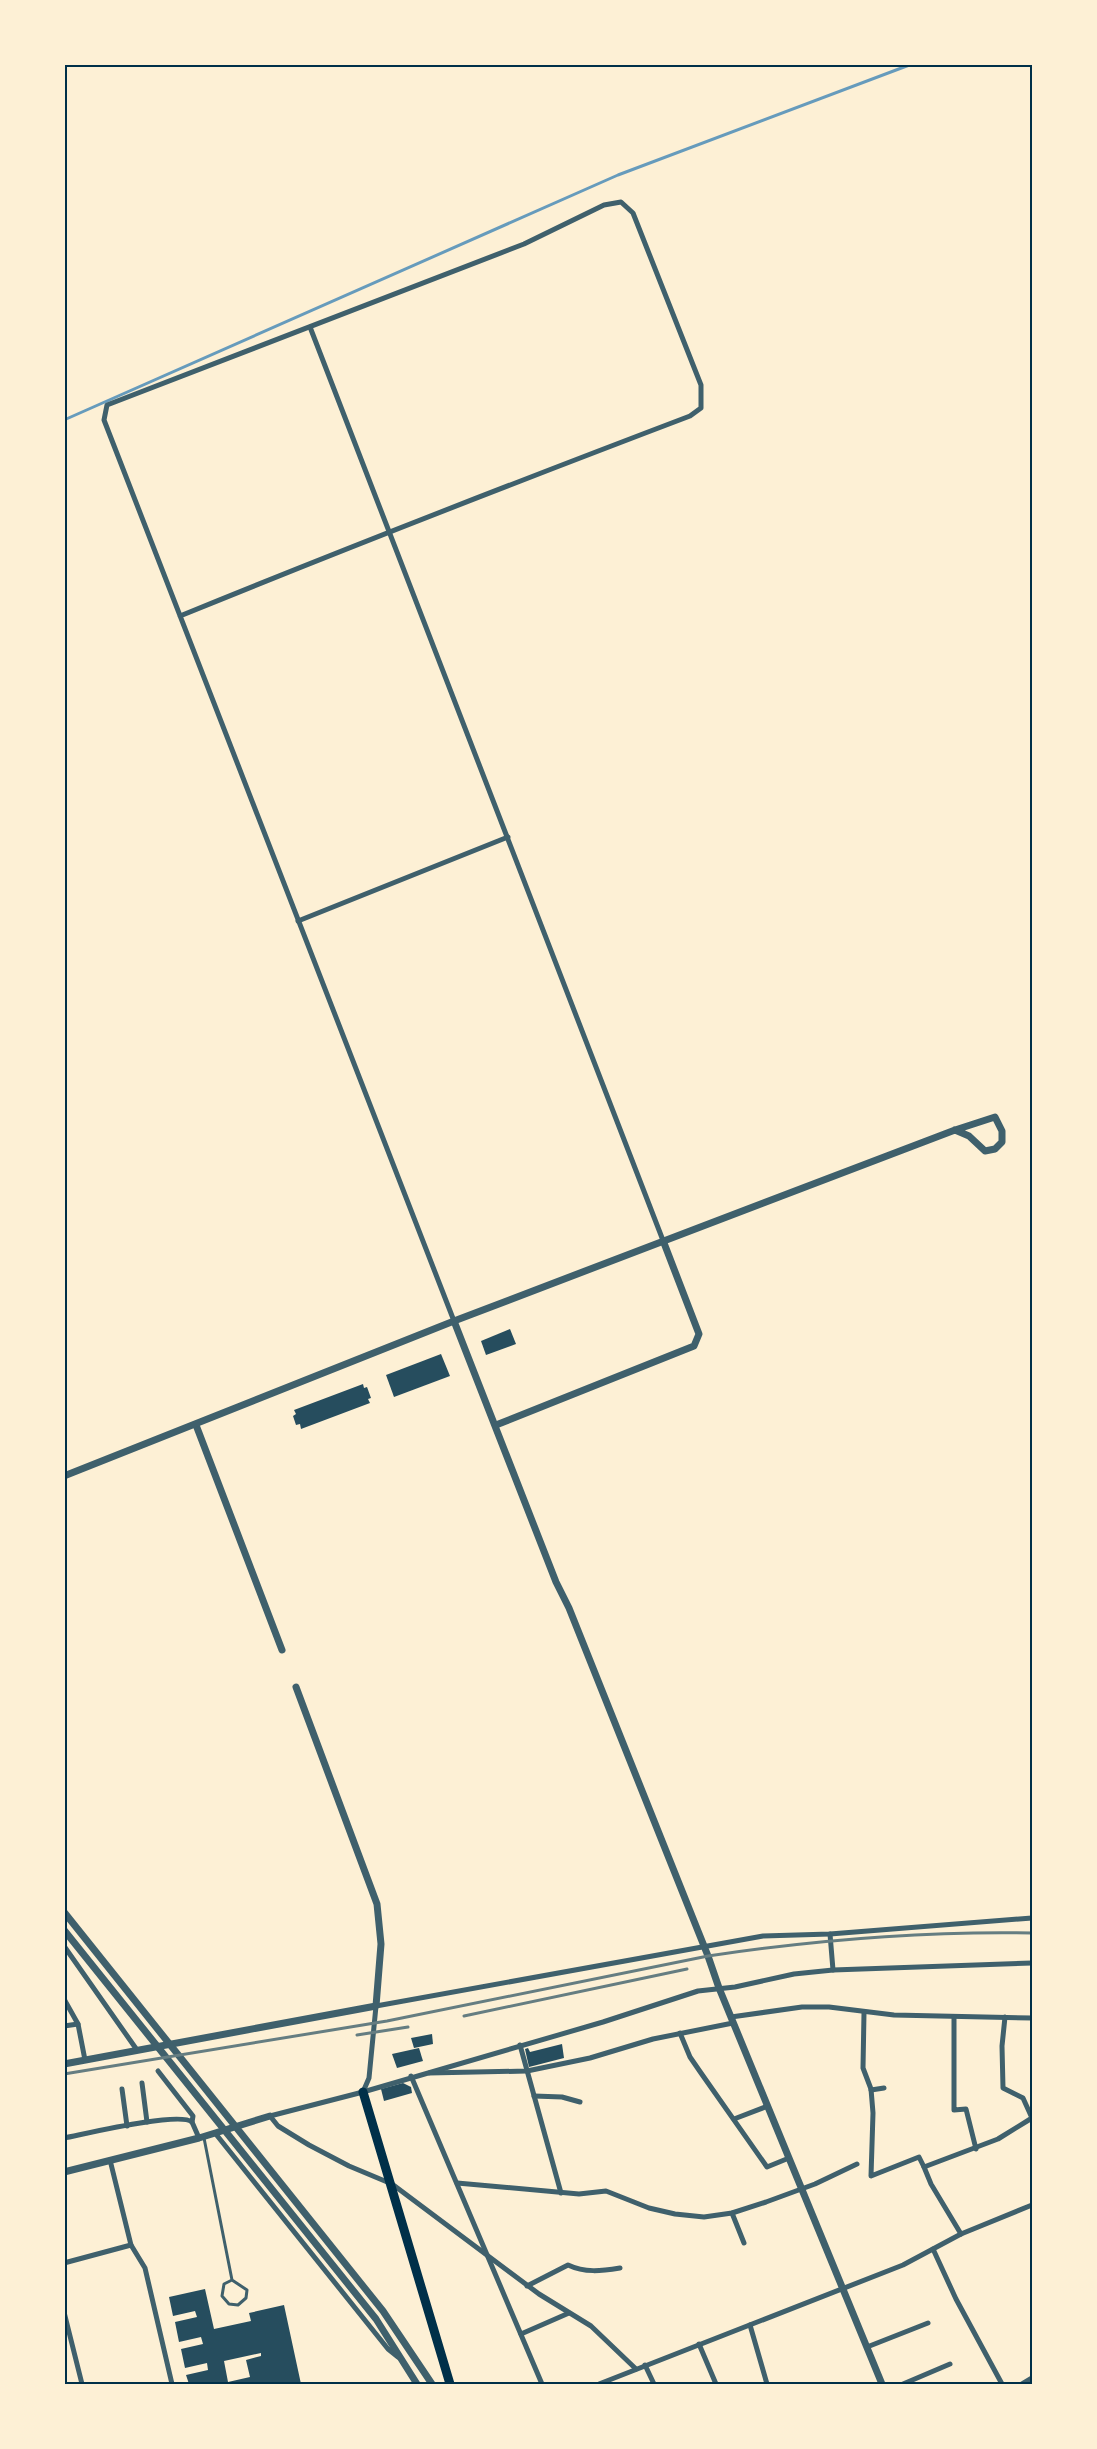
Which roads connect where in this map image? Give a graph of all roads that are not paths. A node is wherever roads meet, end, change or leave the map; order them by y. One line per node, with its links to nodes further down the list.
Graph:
1 (310, 327): 2 (street); 2 (street); 3 (street)
2 (388, 531): 3 (street); 4 (street)
3 (180, 616): 5 (street)
4 (508, 837): 5 (street); 7 (street)
5 (298, 921): 8 (street)
6 (955, 1130): 6 (street); 7 (street)
7 (664, 1243): 8 (street); 10 (street)
8 (454, 1321): 9 (street); 10 (street)
9 (196, 1425): 11 (street); 12 (street)
10 (496, 1425): 19 (street)
11 (64, 1476)
12 (282, 1650)
13 (296, 1688): 26 (street)
14 (64, 1912): 97 (street)
15 (1032, 1918): 17 (street)
16 (64, 1930): 89 (street)
17 (830, 1934): 19 (street); 23 (street)
18 (64, 1946): 20 (street)
19 (703, 1946): 24 (street); 26 (street)
20 (70, 1953): 21 (street); 36 (street)
21 (64, 1958)
22 (1032, 1963): 23 (street)
23 (833, 1970): 24 (street)
24 (719, 1988): 31 (street); 35 (street)
25 (64, 1999): 32 (street)
26 (376, 2006): 36 (street); 47 (street)
27 (864, 2013): 28 (street); 31 (street); 46 (street)
28 (954, 2017): 29 (street); 60 (street)
29 (1005, 2017): 30 (street); 52 (street)
30 (1032, 2018)
31 (732, 2020): 34 (street); 50 (street)
32 (78, 2024): 33 (street); 37 (street)
33 (64, 2026)
34 (680, 2033): 40 (street); 53 (street)
35 (520, 2045): 40 (street); 41 (street)
36 (137, 2050): 37 (street)
37 (85, 2060): 38 (street)
38 (64, 2064)
39 (158, 2071): 55 (street)
40 (527, 2071): 41 (street); 48 (street)
41 (424, 2072): 42 (street)
42 (411, 2076): 47 (street); 66 (street)
43 (142, 2083): 54 (street)
44 (884, 2088): 46 (street)
45 (122, 2089): 56 (street)
46 (871, 2090): 64 (street)
47 (363, 2092): 51 (street); 67 (main road)
48 (534, 2096): 49 (street); 69 (street)
49 (580, 2102)
50 (768, 2106): 53 (street); 61 (street)
51 (270, 2116): 57 (street); 67 (street)
52 (1032, 2118): 60 (street)
53 (734, 2119): 61 (street)
54 (147, 2122): 55 (street); 56 (street)
55 (192, 2122): 58 (street)
56 (128, 2126): 59 (street)
57 (215, 2133): 58 (street); 89 (street)
58 (201, 2137): 62 (street); 79 (lane)
59 (64, 2138)
60 (976, 2149): 64 (street)
61 (789, 2158): 68 (street)
62 (110, 2160): 65 (street); 74 (street)
63 (857, 2164): 68 (street)
64 (924, 2168): 72 (street)
65 (64, 2172)
66 (457, 2183): 69 (street); 76 (street)
67 (392, 2184): 76 (street); 98 (main road)
68 (801, 2188): 71 (street); 81 (street)
69 (561, 2193): 71 (street)
70 (1032, 2205): 72 (street)
71 (732, 2213): 73 (street)
72 (961, 2234): 75 (street)
73 (744, 2243)
74 (131, 2245): 77 (street); 95 (street)
75 (933, 2249): 81 (street); 106 (street)
76 (489, 2257): 80 (street); 86 (street)
77 (64, 2263)
78 (620, 2268): 80 (street)
79 (232, 2280): 79 (lane)
80 (527, 2286): 83 (street)
81 (842, 2289): 85 (street); 88 (street)
82 (64, 2312): 94 (street)
83 (569, 2313): 86 (street); 92 (street)
84 (928, 2323): 88 (street)
85 (750, 2325): 87 (street); 103 (street)
86 (521, 2334): 99 (street)
87 (699, 2344): 91 (street); 102 (street)
88 (867, 2347): 104 (street)
89 (404, 2362): 96 (street)
90 (950, 2364): 105 (street)
91 (645, 2365): 92 (street); 101 (street)
92 (636, 2369): 100 (street)
93 (1032, 2378): 107 (street)
94 (82, 2385)
95 (172, 2385)
96 (417, 2385)
97 (432, 2385)
98 (450, 2385)
99 (542, 2385)
100 (598, 2385)
101 (654, 2385)
102 (716, 2385)
103 (767, 2385)
104 (882, 2385)
105 (903, 2385)
106 (1002, 2385)
107 (1022, 2385)

